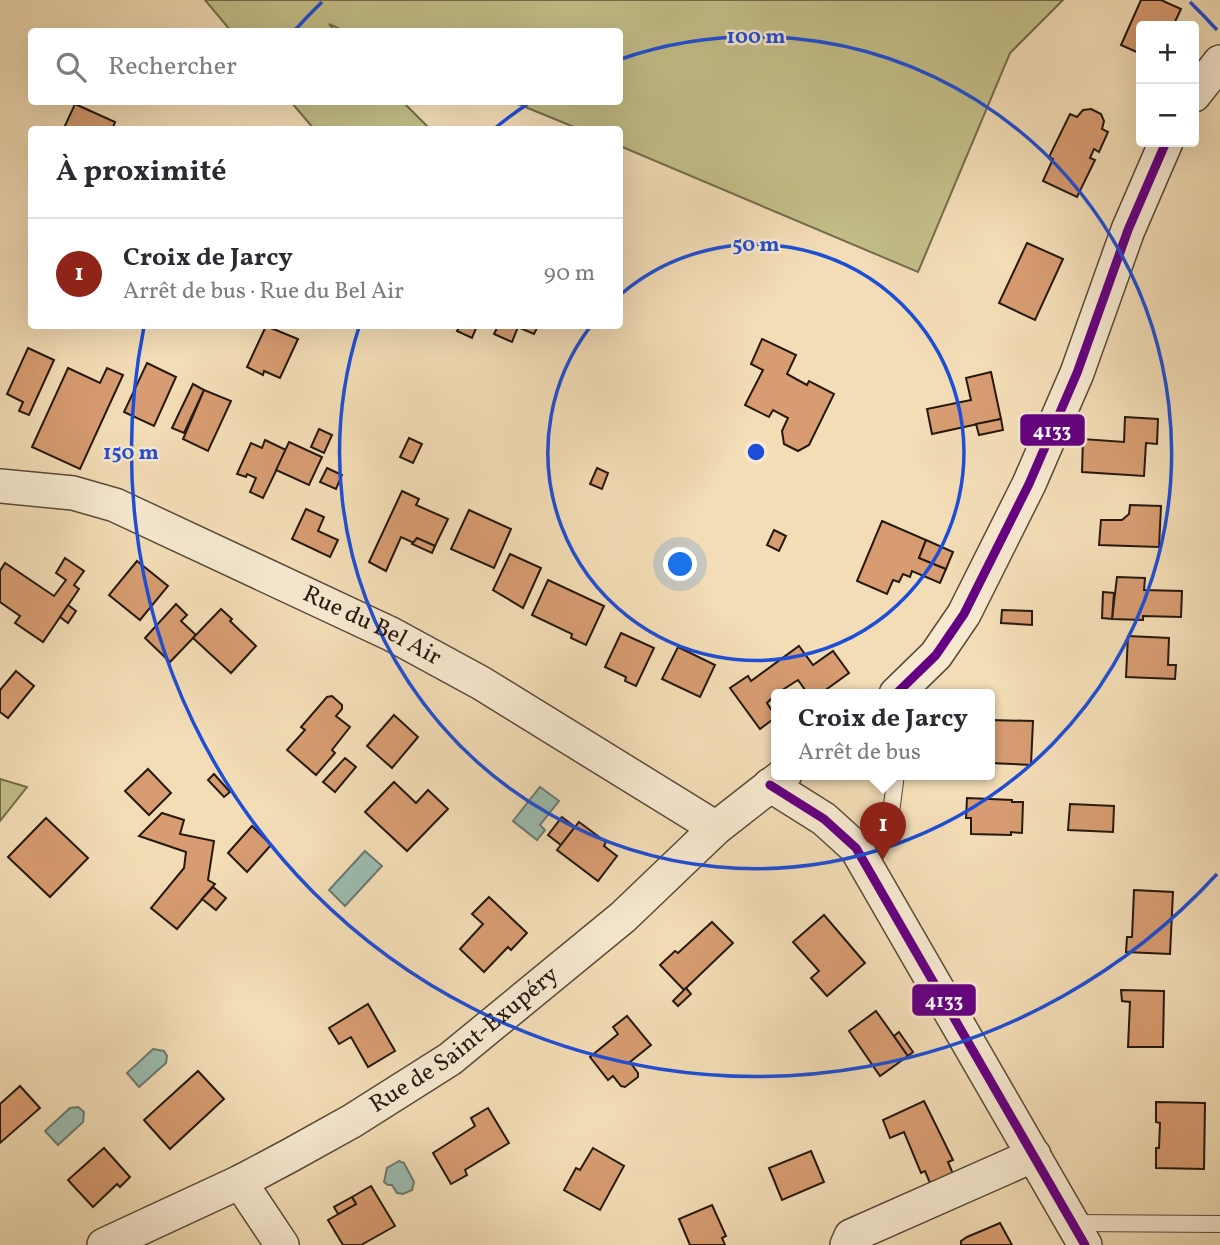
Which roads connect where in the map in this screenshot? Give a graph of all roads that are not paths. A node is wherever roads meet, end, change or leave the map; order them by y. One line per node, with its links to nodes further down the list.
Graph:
1 (1220, 62): 2 (street)
2 (1199, 89)
3 (1164, 147): 5 (street)
4 (0, 486): 9 (street, Rue du Bel Air)
5 (904, 689)
6 (778, 780): 9 (street, Rue de Saint-Exupéry); 10 (street)
7 (894, 780): 8 (lane)
8 (890, 820)
9 (716, 828): 11 (street, Rue de Saint-Exupéry)
10 (1034, 1155): 13 (street); 16 (street)
11 (240, 1182): 14 (street, Rue de Saint-Exupéry); 15 (street)
12 (1220, 1224): 13 (lane)
13 (1079, 1234)
14 (104, 1245)
15 (282, 1245)
16 (847, 1245)

